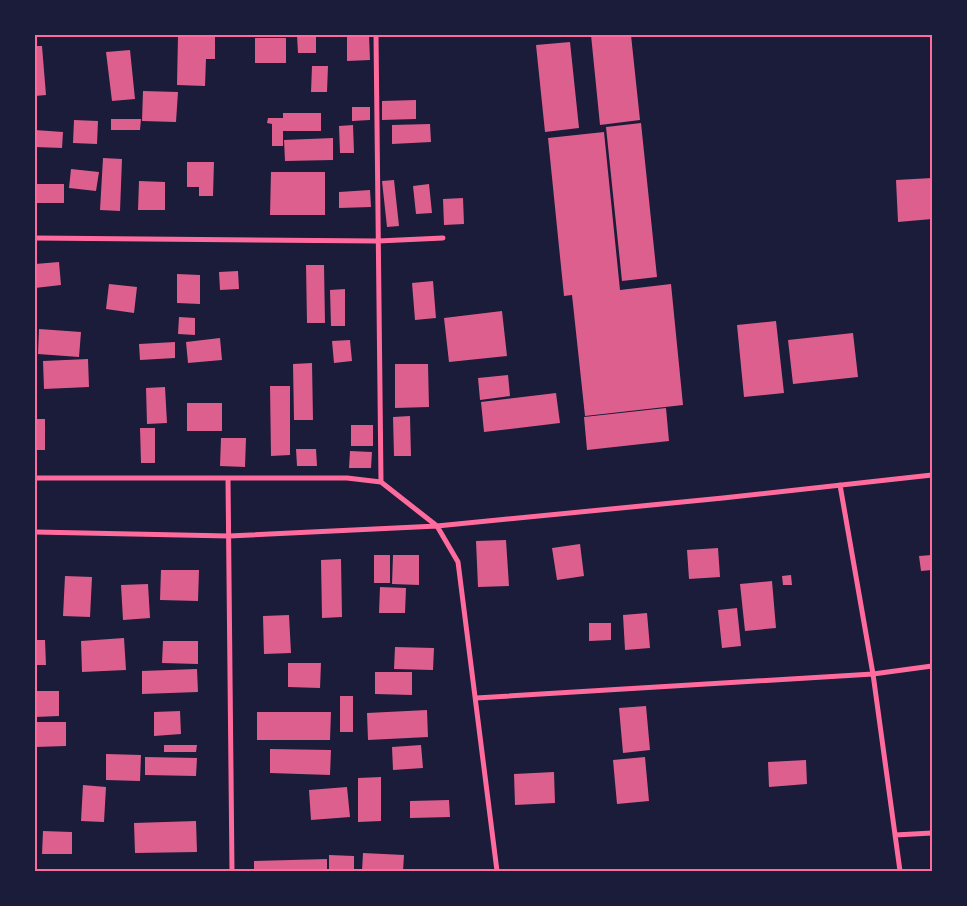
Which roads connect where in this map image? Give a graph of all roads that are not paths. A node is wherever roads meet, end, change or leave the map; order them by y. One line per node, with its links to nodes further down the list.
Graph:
1 (376, 35): 4 (street)
2 (35, 238): 4 (street)
3 (443, 238): 4 (street)
4 (378, 241): 8 (street)
5 (932, 475): 9 (street)
6 (35, 478): 7 (street)
7 (228, 478): 8 (street); 12 (street)
8 (381, 482): 10 (street)
9 (840, 485): 10 (street); 14 (street)
10 (437, 526): 12 (street); 15 (street)
11 (35, 532): 12 (street)
12 (229, 536): 18 (street)
13 (932, 666): 14 (street)
14 (873, 674): 15 (street); 17 (street)
15 (476, 698): 19 (street)
16 (932, 833): 17 (street)
17 (895, 835): 20 (street)
18 (232, 871)
19 (497, 871)
20 (900, 871)

